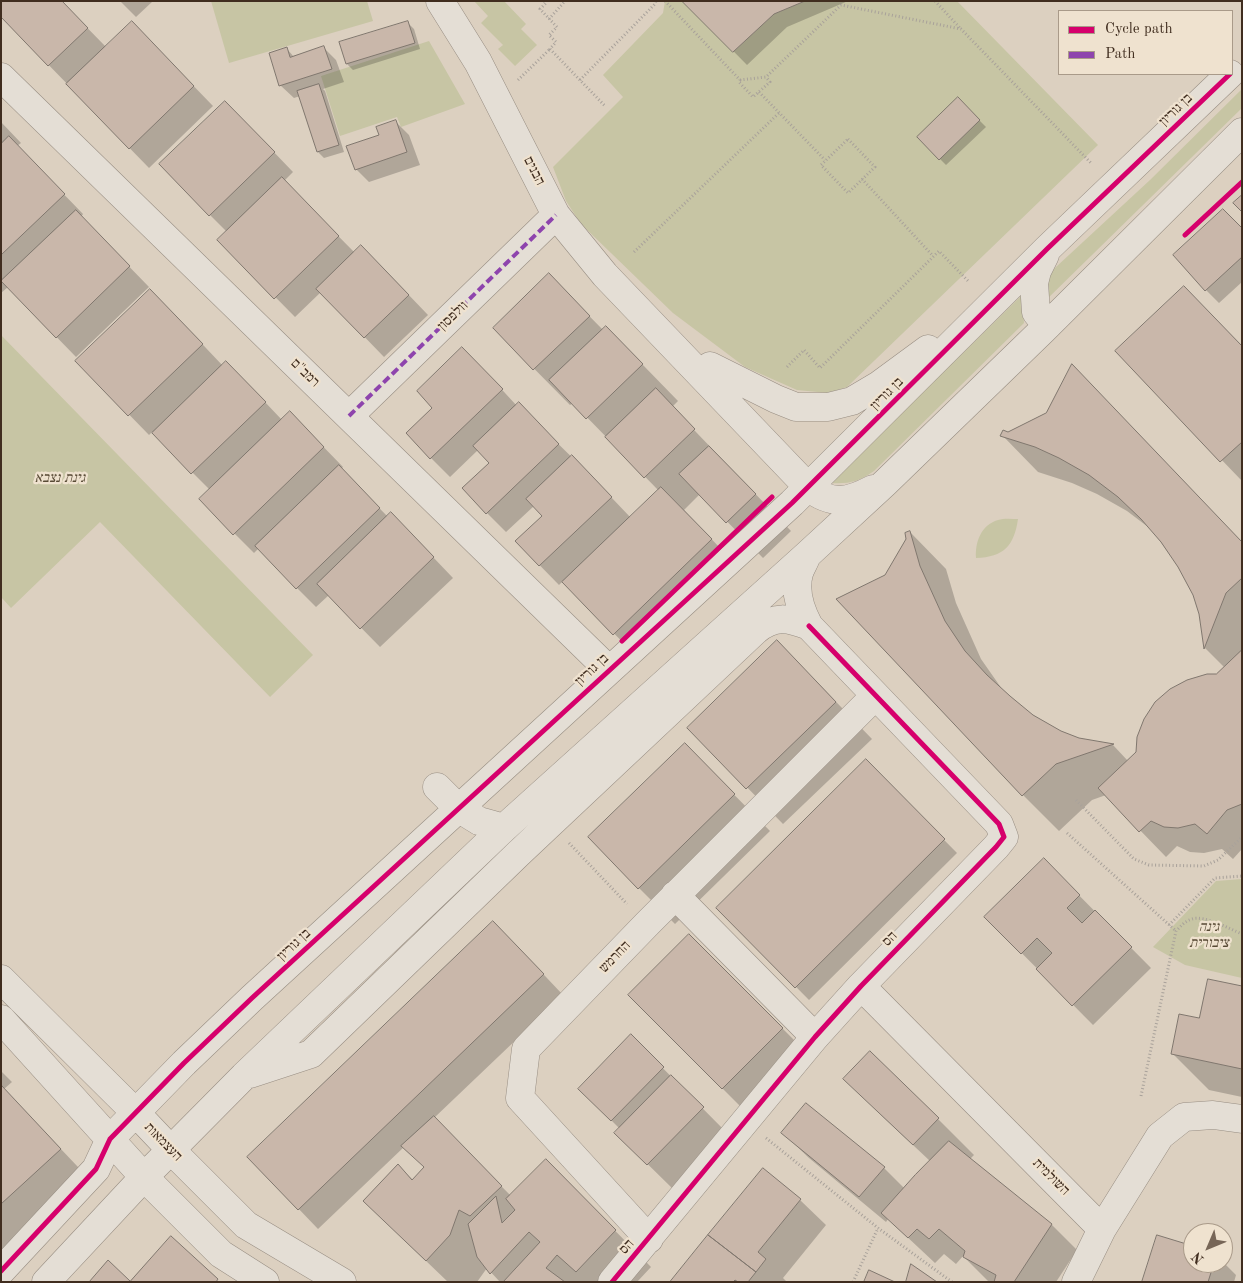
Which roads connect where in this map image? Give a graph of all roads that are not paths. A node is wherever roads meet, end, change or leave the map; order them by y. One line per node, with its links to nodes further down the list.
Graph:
1 (440, 1): 7 (street, הבנים)
2 (1242, 62): 3 (street, בן גוריון)
3 (1233, 71)
4 (1229, 75): 8 (street, בן גוריון)
5 (1, 77): 13 (street, רמב"ם)
6 (1242, 132): 11 (street)
7 (556, 216): 10 (street, הבנים); 13 (street, וולפסון)
8 (1048, 249): 9 (street, בן גוריון); 11 (street, בן גוריון)
9 (1002, 295): 12 (street); 15 (street, בן גוריון)
10 (652, 324): 12 (street, הבנים); 15 (street, הבנים)
11 (1047, 326): 14 (street)
12 (710, 366): 15 (street, הבנים)
13 (350, 416): 18 (street, רמב"ם)
14 (885, 483): 15 (street); 16 (street)
15 (811, 492): 16 (street); 18 (street, בן גוריון)
16 (815, 548): 17 (street); 21 (street)
17 (809, 626): 19 (street, הס); 28 (street)
18 (609, 670): 20 (street, בן גוריון)
19 (875, 696): 23 (street, החרמש); 25 (street, הס)
20 (458, 808): 21 (street); 22 (street, בן גוריון); 22 (street)
21 (504, 828): 28 (street)
22 (436, 829): 29 (street, בן גוריון)
23 (675, 895): 27 (street); 35 (street, החרמש)
24 (1, 979): 29 (street, העצמאות)
25 (861, 986): 27 (street, הס); 34 (street, השולמית)
26 (1, 1019): 31 (street)
27 (815, 1037): 35 (street, הס)
28 (244, 1076): 32 (street)
29 (136, 1113): 31 (street, בן גוריון); 32 (street, העצמאות)
30 (1242, 1119): 34 (street)
31 (110, 1139): 33 (street); 36 (street, בן גוריון)
32 (171, 1150): 33 (street); 39 (street, העצמאות)
33 (144, 1177): 37 (street); 38 (street)
34 (1102, 1229): 41 (street)
35 (649, 1239): 40 (street, הס)
36 (1, 1271)
37 (46, 1282)
38 (265, 1282)
39 (342, 1282)
40 (612, 1282)
41 (1076, 1282)

